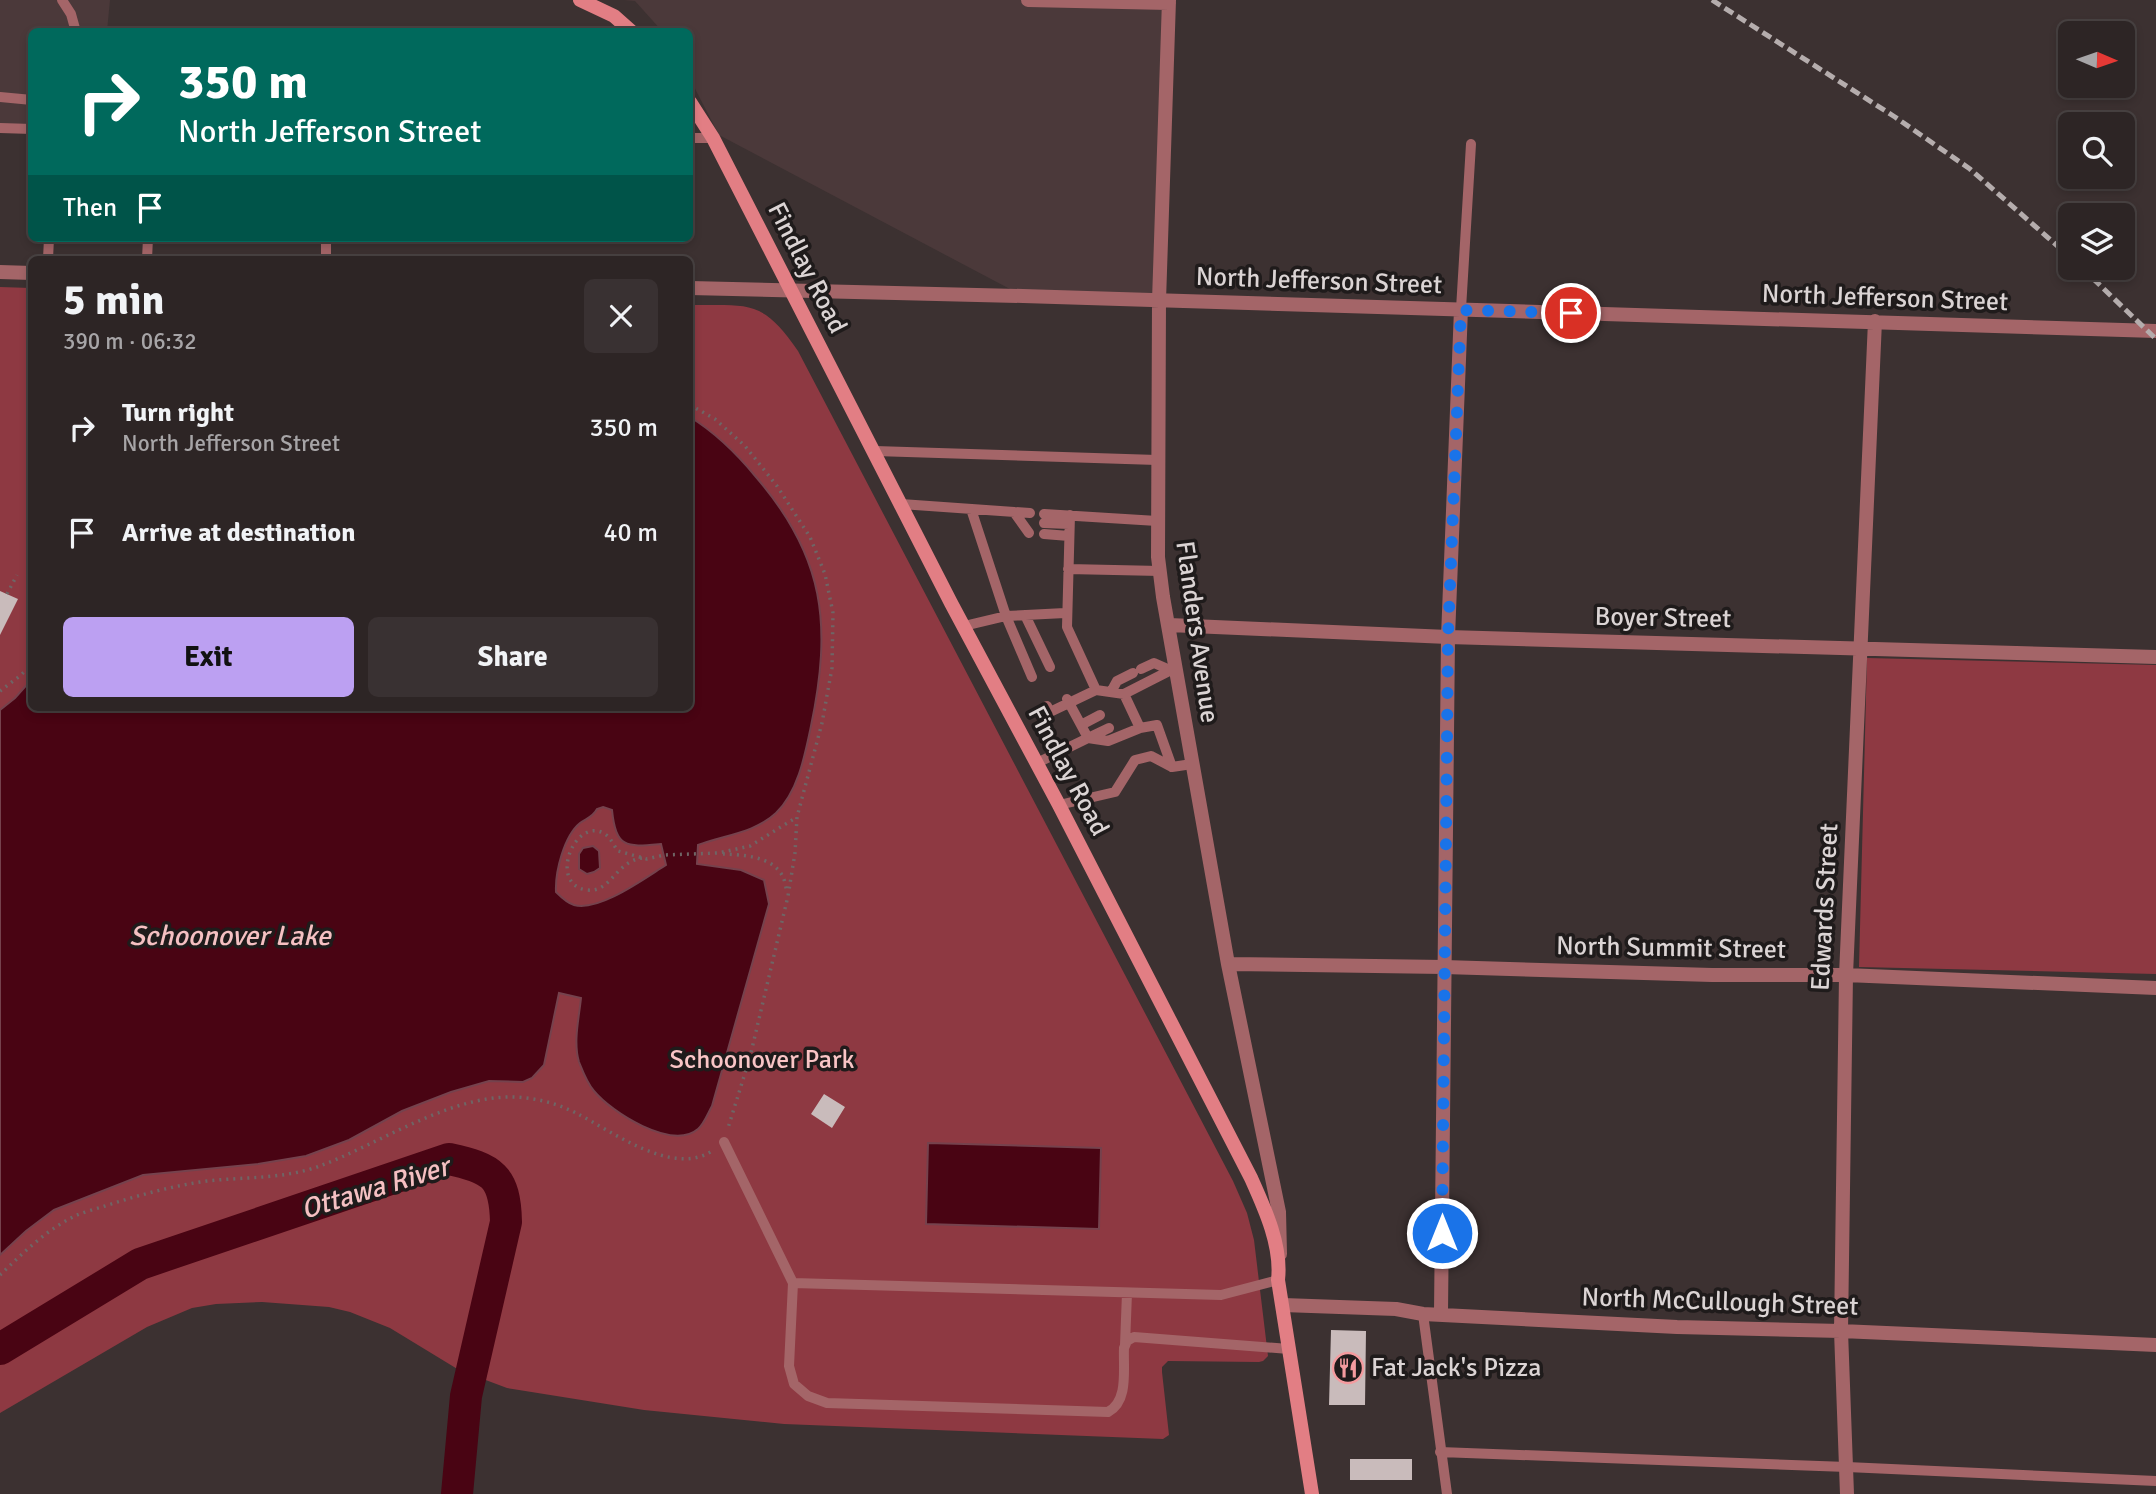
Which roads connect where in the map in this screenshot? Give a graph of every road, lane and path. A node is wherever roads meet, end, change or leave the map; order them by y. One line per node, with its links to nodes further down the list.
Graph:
1 (62, 0): 5 (lane)
2 (580, 0): 6 (main road)
3 (1028, 0): 4 (street)
4 (1169, 2): 19 (street, Flanders Avenue)
5 (75, 28)
6 (628, 28)
7 (0, 97): 8 (lane)
8 (28, 100)
9 (693, 107): 13 (main road, Findlay Road)
10 (0, 128): 11 (lane)
11 (28, 129)
12 (693, 138): 13 (lane)
13 (713, 138): 18 (main road, Findlay Road)
14 (1471, 144): 20 (lane)
15 (0, 272): 16 (street)
16 (28, 273)
17 (693, 288): 18 (street, North Jefferson Street)
18 (791, 291): 19 (street, North Jefferson Street); 24 (main road, Findlay Road)
19 (1159, 301): 20 (street, North Jefferson Street); 25 (street, Flanders Avenue)
20 (1461, 310): 21 (street, North Jefferson Street); 40 (street)
21 (1875, 321): 22 (street, North Jefferson Street); 41 (street, Edwards Street)
22 (2156, 331)
23 (693, 407): 62 (path)
24 (875, 452): 25 (lane); 26 (main road, Findlay Road)
25 (1157, 460): 29 (street, Flanders Avenue)
26 (901, 504): 27 (lane); 39 (main road, Findlay Road)
27 (971, 509): 28 (lane); 37 (lane)
28 (1025, 520)
29 (1157, 521): 30 (lane); 32 (street, Flanders Avenue)
30 (1069, 525): 30 (lane); 31 (lane)
31 (1068, 569): 32 (lane); 35 (lane)
32 (1160, 571): 38 (street, Flanders Avenue)
33 (17, 575): 34 (path)
34 (7, 594)
35 (1065, 613): 36 (lane); 47 (lane)
36 (1025, 615): 37 (lane); 43 (lane)
37 (1006, 616): 39 (lane); 46 (lane)
38 (1169, 625): 40 (street, Boyer Street); 45 (street, Flanders Avenue)
39 (964, 626): 58 (main road, Findlay Road)
40 (1448, 637): 41 (street, Boyer Street); 67 (street)
41 (1862, 647): 42 (street, Boyer Street); 68 (street, Edwards Street)
42 (2156, 657)
43 (1050, 667)
44 (28, 668): 48 (path)
45 (1173, 669): 49 (lane); 51 (lane); 59 (street, Flanders Avenue)
46 (1031, 677)
47 (1096, 690): 49 (lane); 50 (lane)
48 (0, 691)
49 (1111, 692): 51 (lane)
50 (1067, 699): 52 (lane); 54 (lane)
51 (1124, 700): 56 (lane)
52 (1047, 706)
53 (1100, 715): 54 (lane)
54 (1081, 725): 57 (lane)
55 (1109, 728): 57 (lane)
56 (1140, 728): 57 (lane); 60 (lane)
57 (1088, 738): 58 (lane)
58 (1037, 763): 61 (main road, Findlay Road)
59 (1192, 764): 60 (lane); 66 (street, Flanders Avenue)
60 (1172, 767): 61 (lane)
61 (1059, 805): 71 (main road, Findlay Road)
62 (797, 817): 63 (path); 65 (path)
63 (718, 853): 64 (path); 65 (path)
64 (642, 858): 64 (path)
65 (788, 896): 70 (path)
66 (1228, 964): 67 (street, North Summit Street); 71 (street, Flanders Avenue)
67 (1444, 967): 68 (street, North Summit Street); 78 (street)
68 (1846, 975): 69 (street, North Summit Street); 79 (street, Edwards Street)
69 (2156, 988)
70 (723, 1142): 72 (path); 74 (lane)
71 (1280, 1263): 73 (main road, Findlay Road)
72 (0, 1275)
73 (1278, 1280): 75 (lane); 76 (main road, Findlay Road)
74 (793, 1283): 75 (lane); 81 (lane)
75 (1127, 1293): 81 (lane)
76 (1283, 1305): 77 (street, North McCullough Street); 82 (main road, Findlay Road)
77 (1423, 1314): 78 (street, North McCullough Street); 83 (lane)
78 (1441, 1314): 79 (street, North McCullough Street)
79 (1841, 1331): 80 (street, North McCullough Street); 84 (street, Edwards Street)
80 (2156, 1345)
81 (1124, 1348): 82 (lane)
82 (1289, 1349): 86 (main road, Findlay Road)
83 (1440, 1452): 84 (lane); 87 (lane)
84 (1847, 1466): 85 (lane); 88 (street, Edwards Street)
85 (2156, 1482)
86 (1312, 1494)
87 (1447, 1494)
88 (1847, 1494)

